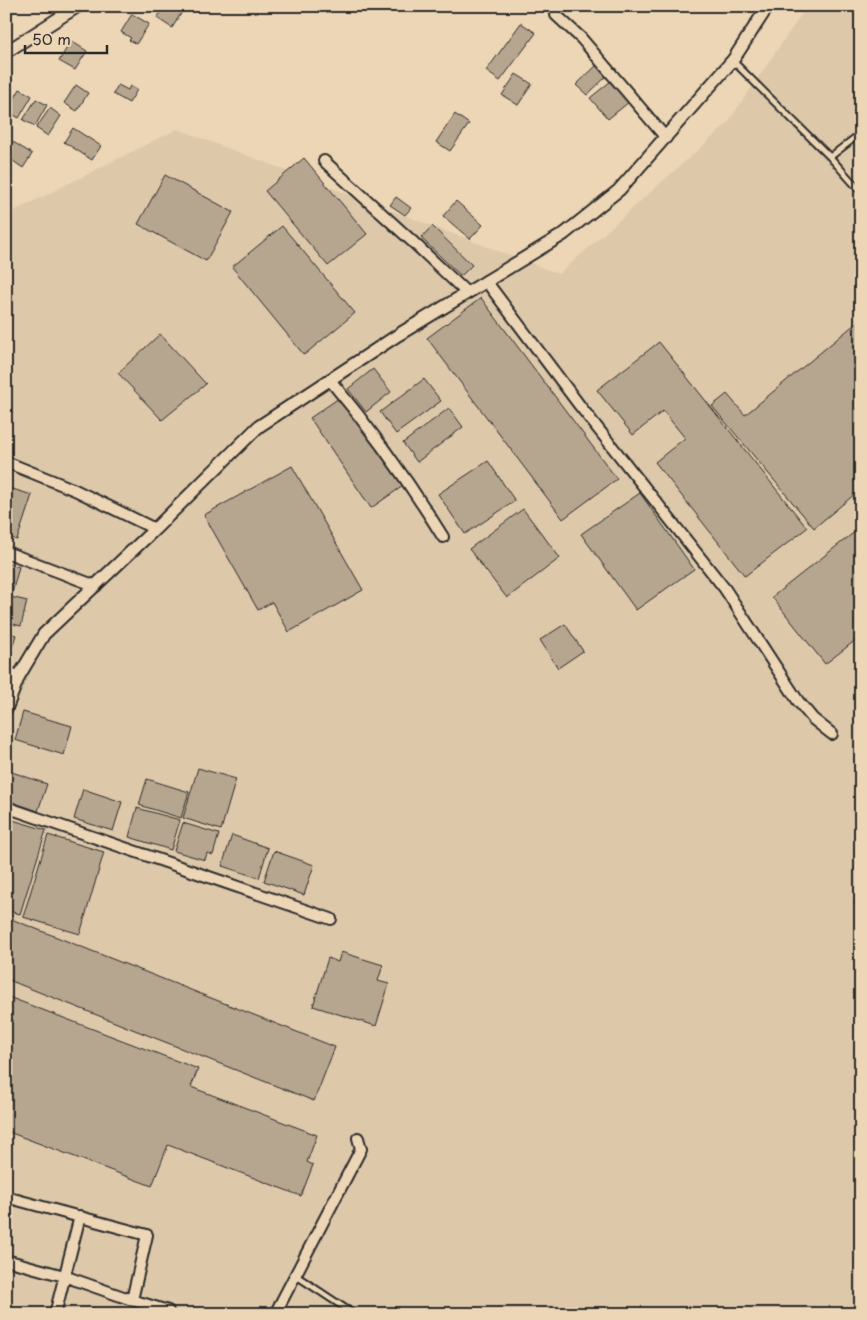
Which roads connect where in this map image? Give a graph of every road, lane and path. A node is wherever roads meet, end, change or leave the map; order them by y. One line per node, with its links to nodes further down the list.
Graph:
1 (78, 6): 4 (street)
2 (768, 6): 5 (street)
3 (556, 15): 7 (street)
4 (6, 52)
5 (733, 60): 7 (street); 8 (lane)
6 (861, 133): 8 (lane)
7 (666, 138): 11 (street)
8 (830, 157): 10 (lane)
9 (324, 162): 12 (street)
10 (861, 192)
11 (486, 281): 12 (street); 22 (street)
12 (467, 293): 13 (street)
13 (330, 380): 15 (street); 16 (street)
14 (6, 462): 15 (street)
15 (155, 529): 18 (street)
16 (443, 537)
17 (6, 552): 18 (street)
18 (96, 586): 20 (street)
19 (6, 672): 20 (street)
20 (19, 676): 21 (street)
21 (6, 709)
22 (832, 734)
23 (6, 807): 24 (street)
24 (331, 919)
25 (358, 1138): 29 (street)
26 (6, 1197): 27 (street)
27 (80, 1216): 30 (street); 31 (street)
28 (6, 1260): 30 (street)
29 (295, 1274): 34 (street); 35 (lane)
30 (64, 1276): 31 (street); 33 (street)
31 (132, 1300): 32 (street)
32 (170, 1313)
33 (55, 1314)
34 (275, 1314)
35 (354, 1314)

